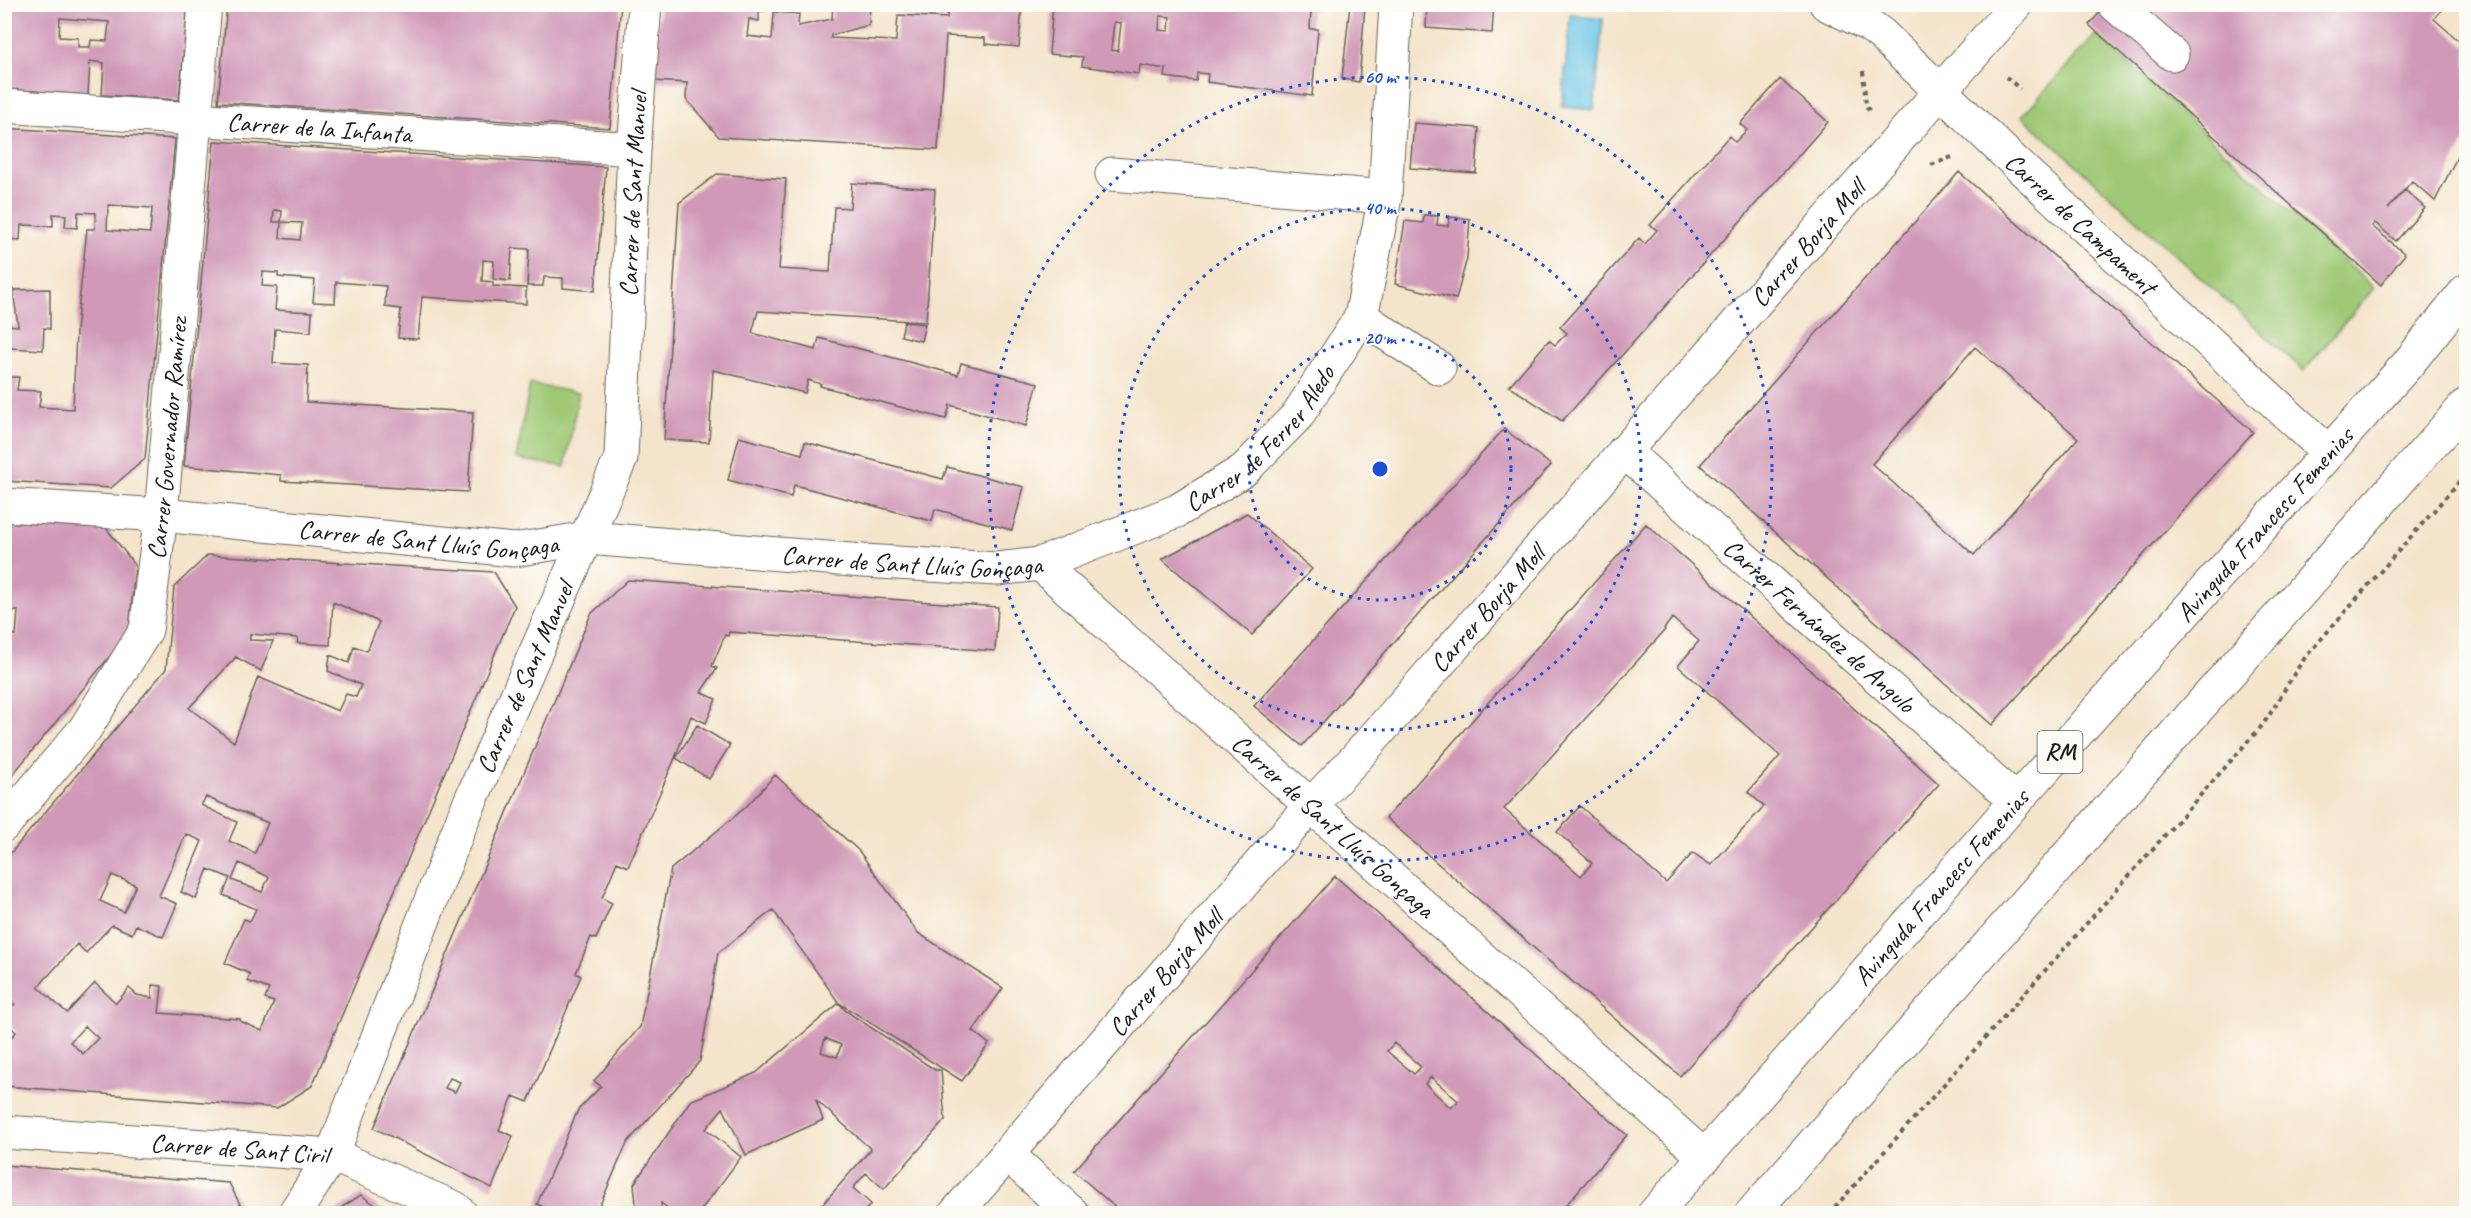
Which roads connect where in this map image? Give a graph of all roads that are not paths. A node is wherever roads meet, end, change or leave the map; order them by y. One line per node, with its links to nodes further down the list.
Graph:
1 (205, 4): 10 (street, Carrer Governador Ramírez)
2 (645, 4): 11 (street, Carrer de Sant Manuel)
3 (1396, 4): 13 (street, Carrer de Ferrer Aledo)
4 (1826, 4): 8 (street, Carrer de Campament)
5 (2017, 4): 8 (street, Carrer Borja Moll)
6 (2114, 4): 7 (street)
7 (2172, 54)
8 (1940, 91): 18 (street, Carrer Borja Moll); 19 (street, Carrer de Campament)
9 (4, 106): 10 (street, Carrer de la Infanta)
10 (196, 119): 11 (street, Carrer de la Infanta); 21 (street, Carrer Governador Ramírez)
11 (634, 149): 22 (street, Carrer de Sant Manuel)
12 (1112, 174): 13 (street)
13 (1385, 197): 15 (street, Carrer de Ferrer Aledo)
14 (2466, 291): 19 (street, Avinguda Francesc Femenias / RM)
15 (1361, 317): 16 (street); 23 (street, Carrer de Ferrer Aledo)
16 (1439, 368)
17 (2466, 405): 36 (street)
18 (1624, 451): 24 (street, Carrer Fernández de Angulo); 25 (street, Carrer Borja Moll)
19 (2328, 452): 24 (street, Avinguda Francesc Femenias / RM)
20 (4, 505): 21 (street, Carrer de Sant Lluís Gonçaga)
21 (161, 516): 22 (street, Carrer de Sant Lluís Gonçaga); 26 (street, Carrer Governador Ramírez)
22 (588, 538): 23 (street, Carrer de Sant Lluís Gonçaga); 29 (street, Carrer de Sant Manuel)
23 (1040, 564): 25 (street, Carrer de Sant Lluís Gonçaga)
24 (2016, 801): 30 (street, Avinguda Francesc Femenias / RM)
25 (1312, 804): 28 (street, Carrer Borja Moll); 30 (street, Carrer de Sant Lluís Gonçaga)
26 (4, 825)
27 (4, 1132): 29 (street, Carrer de Sant Ciril)
28 (1007, 1154): 33 (street, Carrer Borja Moll); 34 (street)
29 (332, 1155): 31 (street, Carrer de Sant Manuel); 32 (street, Carrer de Sant Ciril)
30 (1705, 1157): 35 (street, Avinguda Francesc Femenias / RM)
31 (294, 1214)
32 (460, 1214)
33 (955, 1214)
34 (1073, 1214)
35 (1654, 1214)
36 (1751, 1214)

